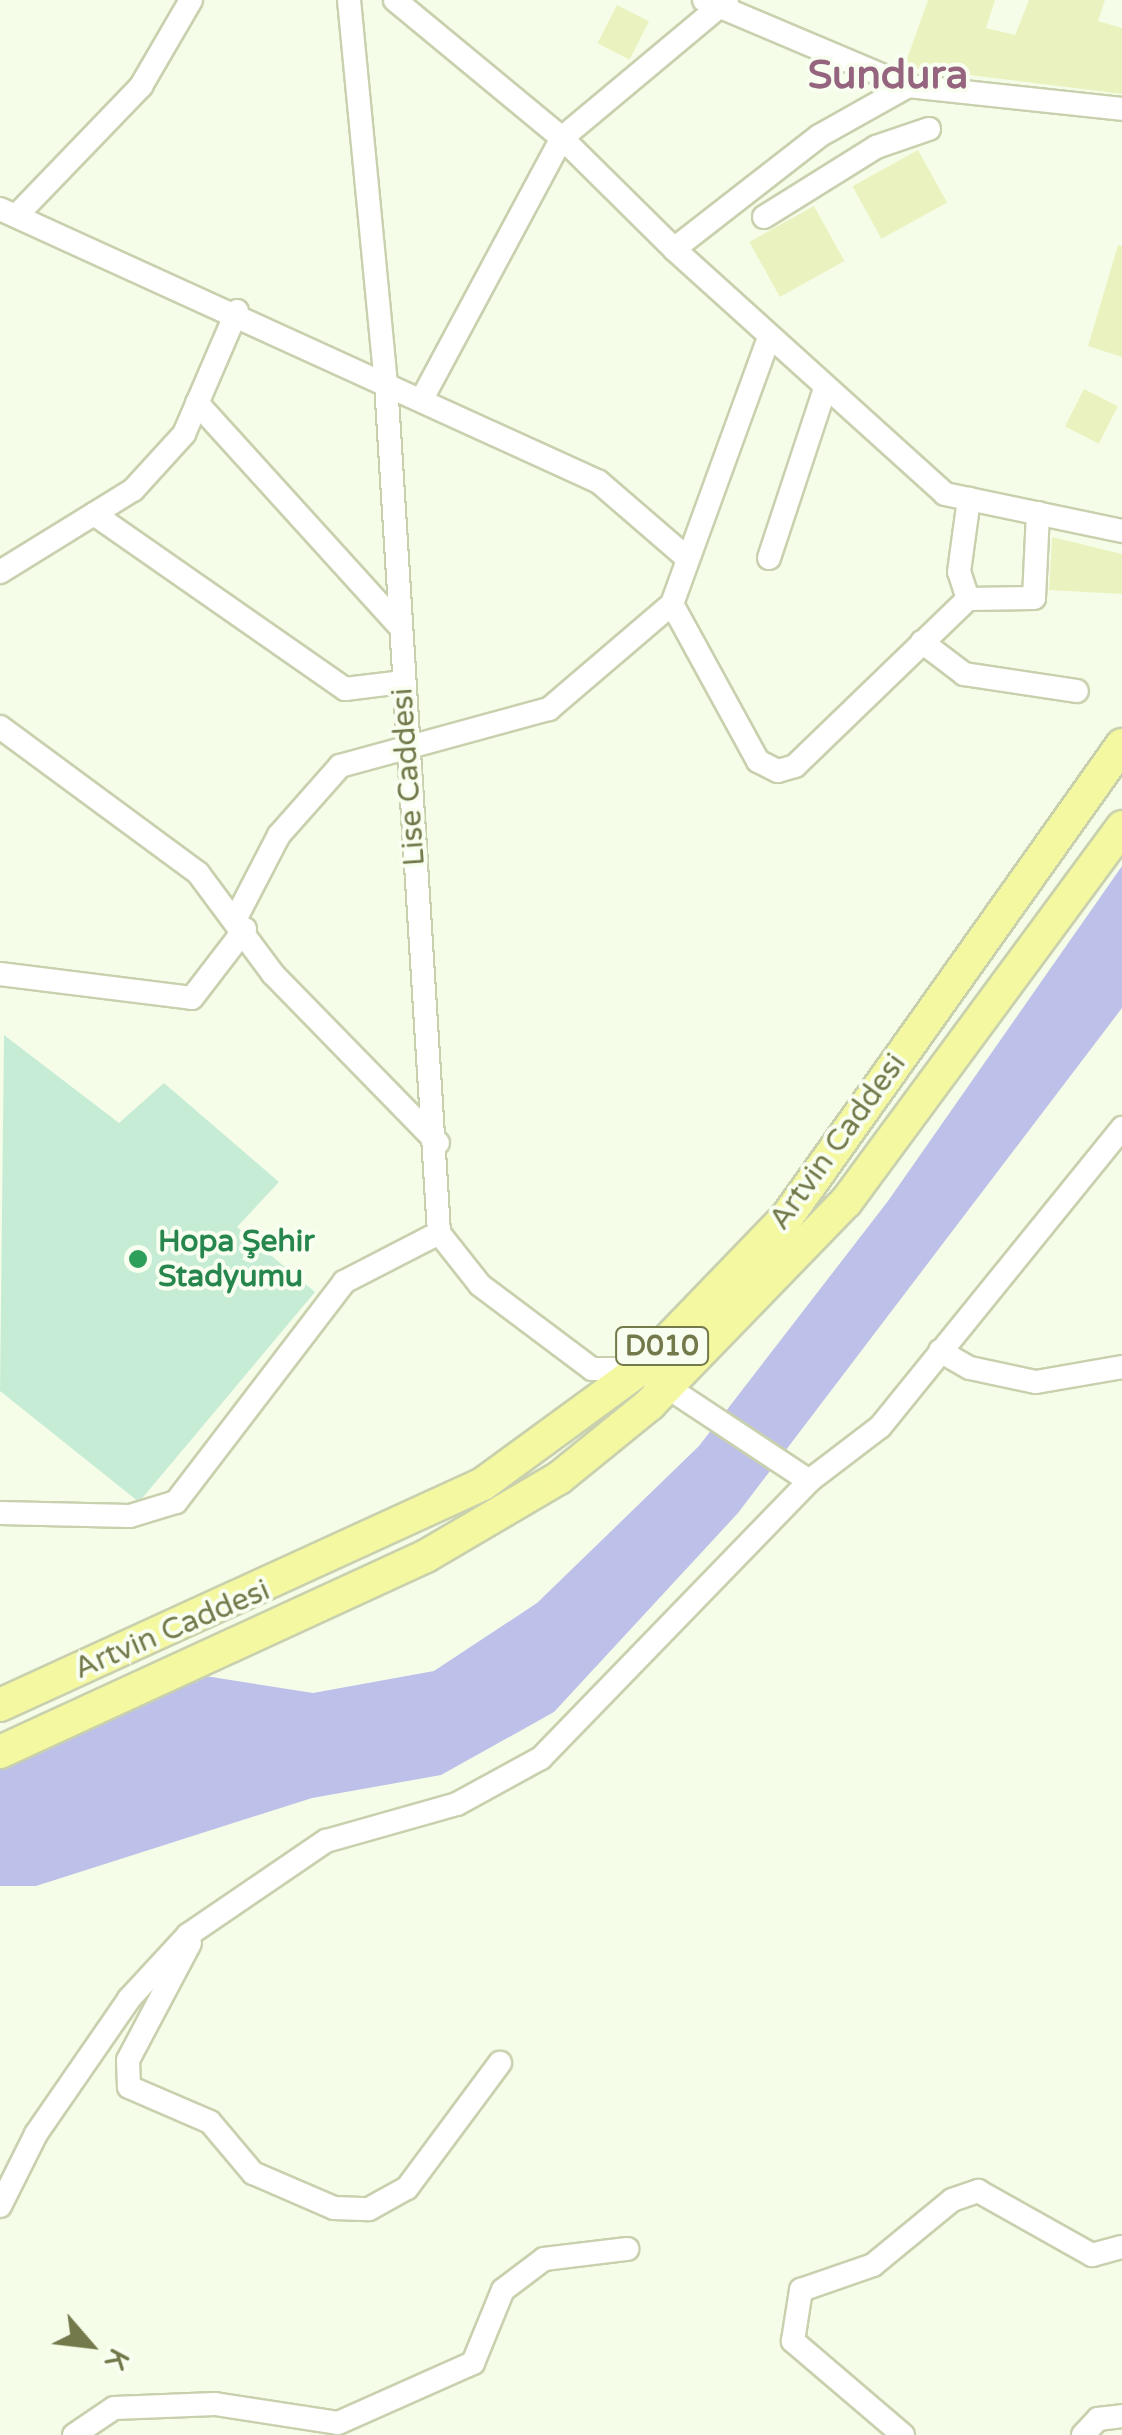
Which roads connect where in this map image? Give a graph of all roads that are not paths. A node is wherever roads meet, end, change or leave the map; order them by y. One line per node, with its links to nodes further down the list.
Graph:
1 (191, 0): 11 (street)
2 (349, 0): 16 (street, Lise Caddesi)
3 (403, 2): 9 (street)
4 (717, 4): 5 (street); 9 (street)
5 (908, 86): 6 (street); 7 (street)
6 (1122, 109)
7 (858, 112): 10 (street); 13 (street)
8 (929, 130): 10 (street)
9 (562, 138): 13 (street); 18 (street)
10 (876, 147): 12 (street)
11 (9, 212): 14 (street)
12 (764, 217)
13 (674, 249): 15 (street)
14 (236, 311): 16 (street); 19 (street)
15 (768, 337): 17 (street); 24 (street)
16 (386, 383): 18 (street); 29 (street, Lise Caddesi)
17 (825, 389): 20 (street); 25 (street)
18 (424, 396): 24 (street)
19 (197, 403): 22 (street); 29 (street)
20 (970, 499): 21 (street); 27 (street)
21 (1038, 513): 23 (street); 27 (street)
22 (94, 514): 26 (street); 31 (street)
23 (1122, 531)
24 (686, 556): 28 (street)
25 (769, 558)
26 (0, 572)
27 (968, 598): 30 (street)
28 (672, 604): 30 (street); 34 (street)
29 (399, 626): 31 (street, Lise Caddesi)
30 (922, 642): 32 (street)
31 (402, 682): 34 (street, Lise Caddesi)
32 (1077, 690)
33 (0, 727): 37 (street)
34 (405, 742): 37 (street); 40 (street, Lise Caddesi)
35 (1122, 746): 44 (highway, Artvin Caddesi / D010)
36 (1122, 827): 44 (highway, Artvin Caddesi / D010)
37 (241, 922): 38 (street); 40 (street)
38 (0, 974)
39 (1118, 1140): 42 (street)
40 (438, 1143): 41 (street, Lise Caddesi)
41 (439, 1233): 44 (street); 46 (street)
42 (940, 1351): 43 (street); 45 (street)
43 (1122, 1367)
44 (652, 1379): 45 (street); 47 (highway, Artvin Caddesi / D010); 48 (highway, Artvin Caddesi / D010)
45 (809, 1482): 49 (street)
46 (0, 1512)
47 (0, 1705)
48 (0, 1752)
49 (188, 1935): 50 (street); 51 (street)
50 (500, 2063)
51 (0, 2206)
52 (626, 2250): 56 (street)
53 (1113, 2251): 54 (street); 57 (street)
54 (1122, 2273)
55 (1122, 2416): 58 (street)
56 (74, 2435)
57 (903, 2435)
58 (1083, 2435)

